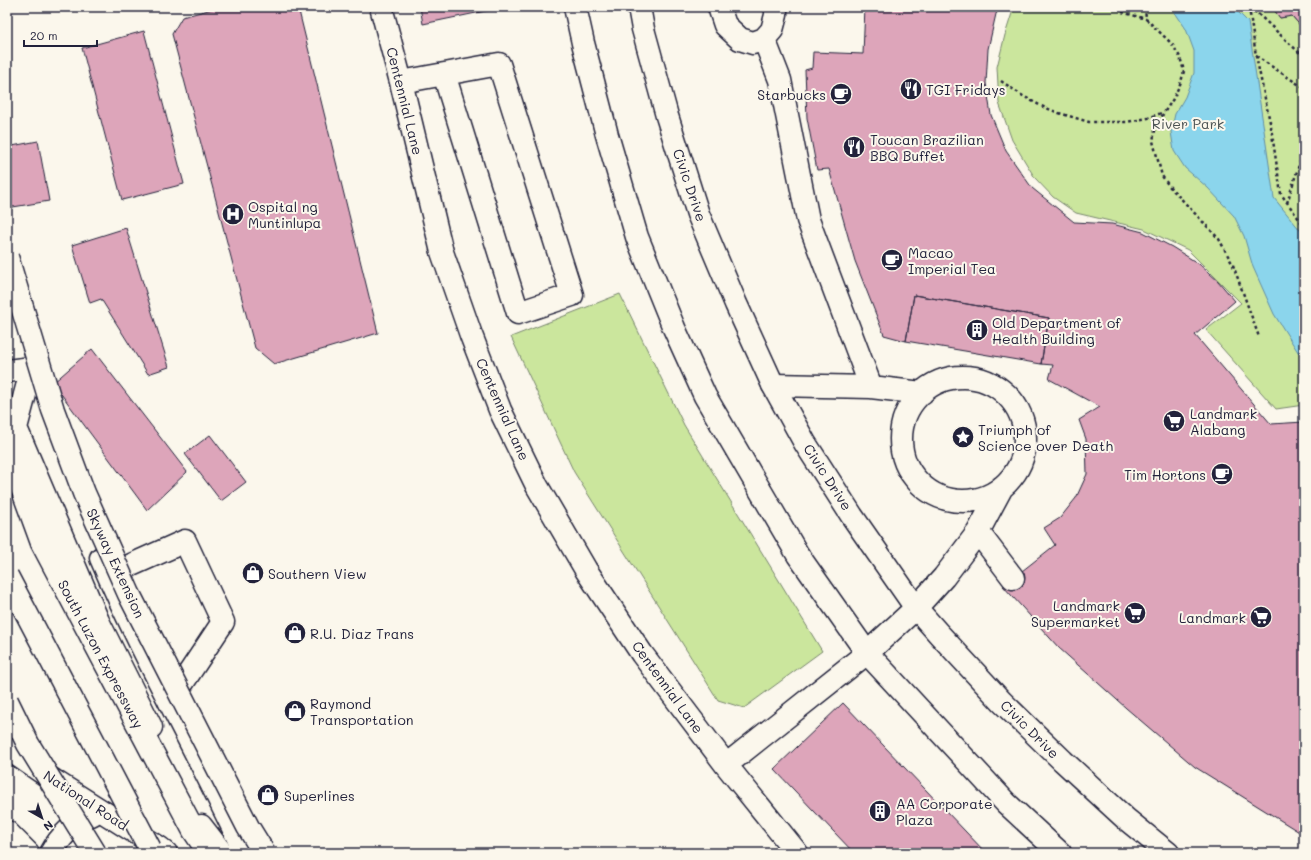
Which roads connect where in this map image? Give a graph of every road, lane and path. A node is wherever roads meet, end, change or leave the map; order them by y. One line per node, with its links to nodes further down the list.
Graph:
1 (380, 7): 14 (main road, Centennial Lane)
2 (575, 7): 35 (main road)
3 (639, 7): 25 (main road, Civic Drive)
4 (719, 7): 9 (main road)
5 (776, 7): 9 (main road)
6 (1144, 7): 8 (path)
7 (1122, 12): 8 (path)
8 (1146, 19): 16 (path)
9 (764, 39): 26 (main road)
10 (1256, 56): 11 (path); 15 (path); 18 (path)
11 (1304, 57)
12 (444, 74): 12 (main road); 14 (main road)
13 (1001, 81): 16 (path)
14 (401, 82): 39 (main road, Centennial Lane)
15 (1304, 88)
16 (1164, 112): 22 (path)
17 (1304, 149): 18 (path)
18 (1287, 203): 19 (path)
19 (1304, 224)
20 (7, 257): 50 (main road, Skyway Extension, bridge)
21 (7, 268): 23 (main road)
22 (1259, 337)
23 (32, 368): 24 (main road); 31 (main road); 48 (main road)
24 (7, 371)
25 (773, 385): 26 (main road); 34 (main road, Civic Drive)
26 (871, 387): 27 (main road)
27 (922, 392): 29 (main road); 29 (main road)
28 (7, 447): 47 (main road, South Luzon Expressway)
29 (1002, 487): 30 (main road)
30 (978, 532): 33 (main road); 34 (main road)
31 (109, 575): 37 (main road); 37 (main road)
32 (7, 576): 45 (main road, bridge)
33 (1013, 578)
34 (916, 608): 35 (main road); 53 (main road, Civic Drive)
35 (867, 652): 39 (main road); 52 (main road)
36 (7, 701): 44 (main road, bridge)
37 (170, 702): 49 (main road)
38 (7, 748): 40 (main road, National Road)
39 (726, 765): 51 (main road, Centennial Lane)
40 (102, 810): 43 (main road); 46 (main road, National Road)
41 (7, 832): 42 (main road)
42 (28, 853)
43 (51, 853)
44 (95, 853)
45 (152, 853)
46 (166, 853)
47 (209, 853)
48 (222, 853)
49 (245, 853)
50 (264, 853)
51 (797, 853)
52 (1060, 853)
53 (1168, 853)

